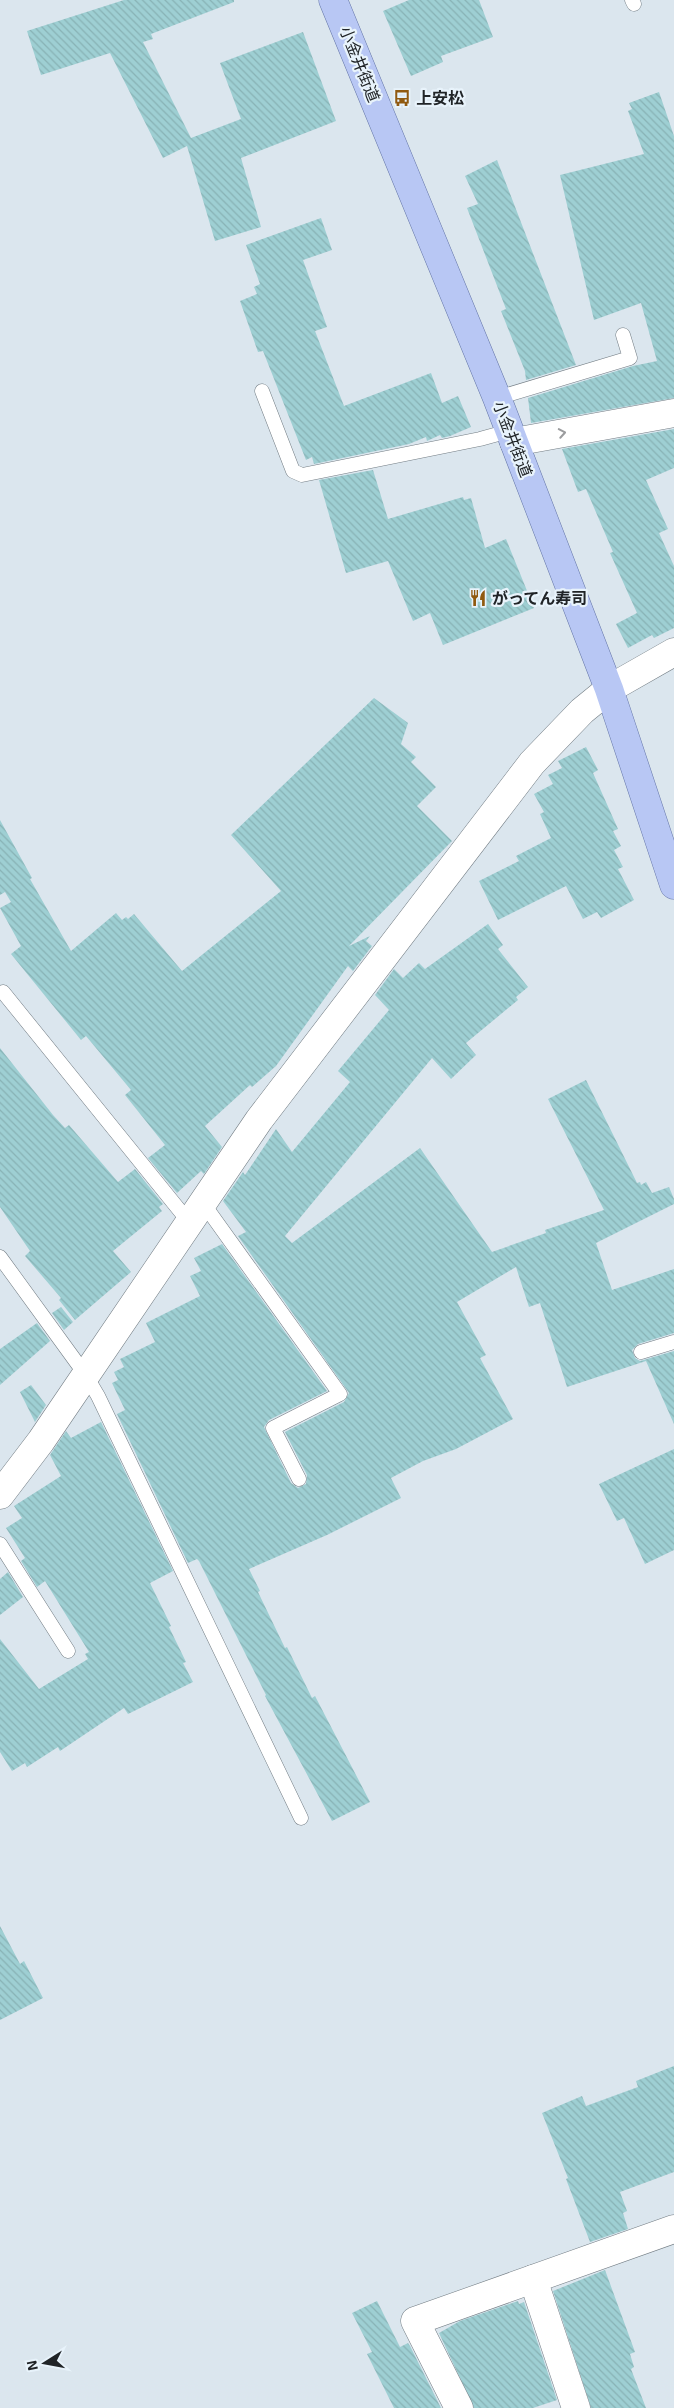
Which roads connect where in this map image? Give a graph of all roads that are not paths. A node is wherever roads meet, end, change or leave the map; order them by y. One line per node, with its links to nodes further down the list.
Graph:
1 (337, 1): 4 (main road, 小金井街道)
2 (623, 335): 4 (lane)
3 (262, 391): 6 (lane)
4 (497, 398): 6 (main road, 小金井街道)
5 (674, 412): 6 (street, one-way to 5)
6 (512, 436): 8 (main road, 小金井街道)
7 (674, 652): 8 (street)
8 (610, 689): 9 (main road, 小金井街道); 11 (street)
9 (674, 886)
10 (3, 992): 11 (lane)
11 (196, 1212): 15 (street); 16 (lane)
12 (0, 1257): 15 (lane)
13 (674, 1342): 14 (lane)
14 (641, 1352)
15 (85, 1374): 17 (street); 20 (lane)
16 (299, 1478)
17 (0, 1495)
18 (0, 1544): 19 (lane)
19 (68, 1651)
20 (301, 1818)
21 (674, 2229): 22 (street)
22 (534, 2279): 23 (street); 24 (street)
23 (459, 2408)
24 (576, 2408)

